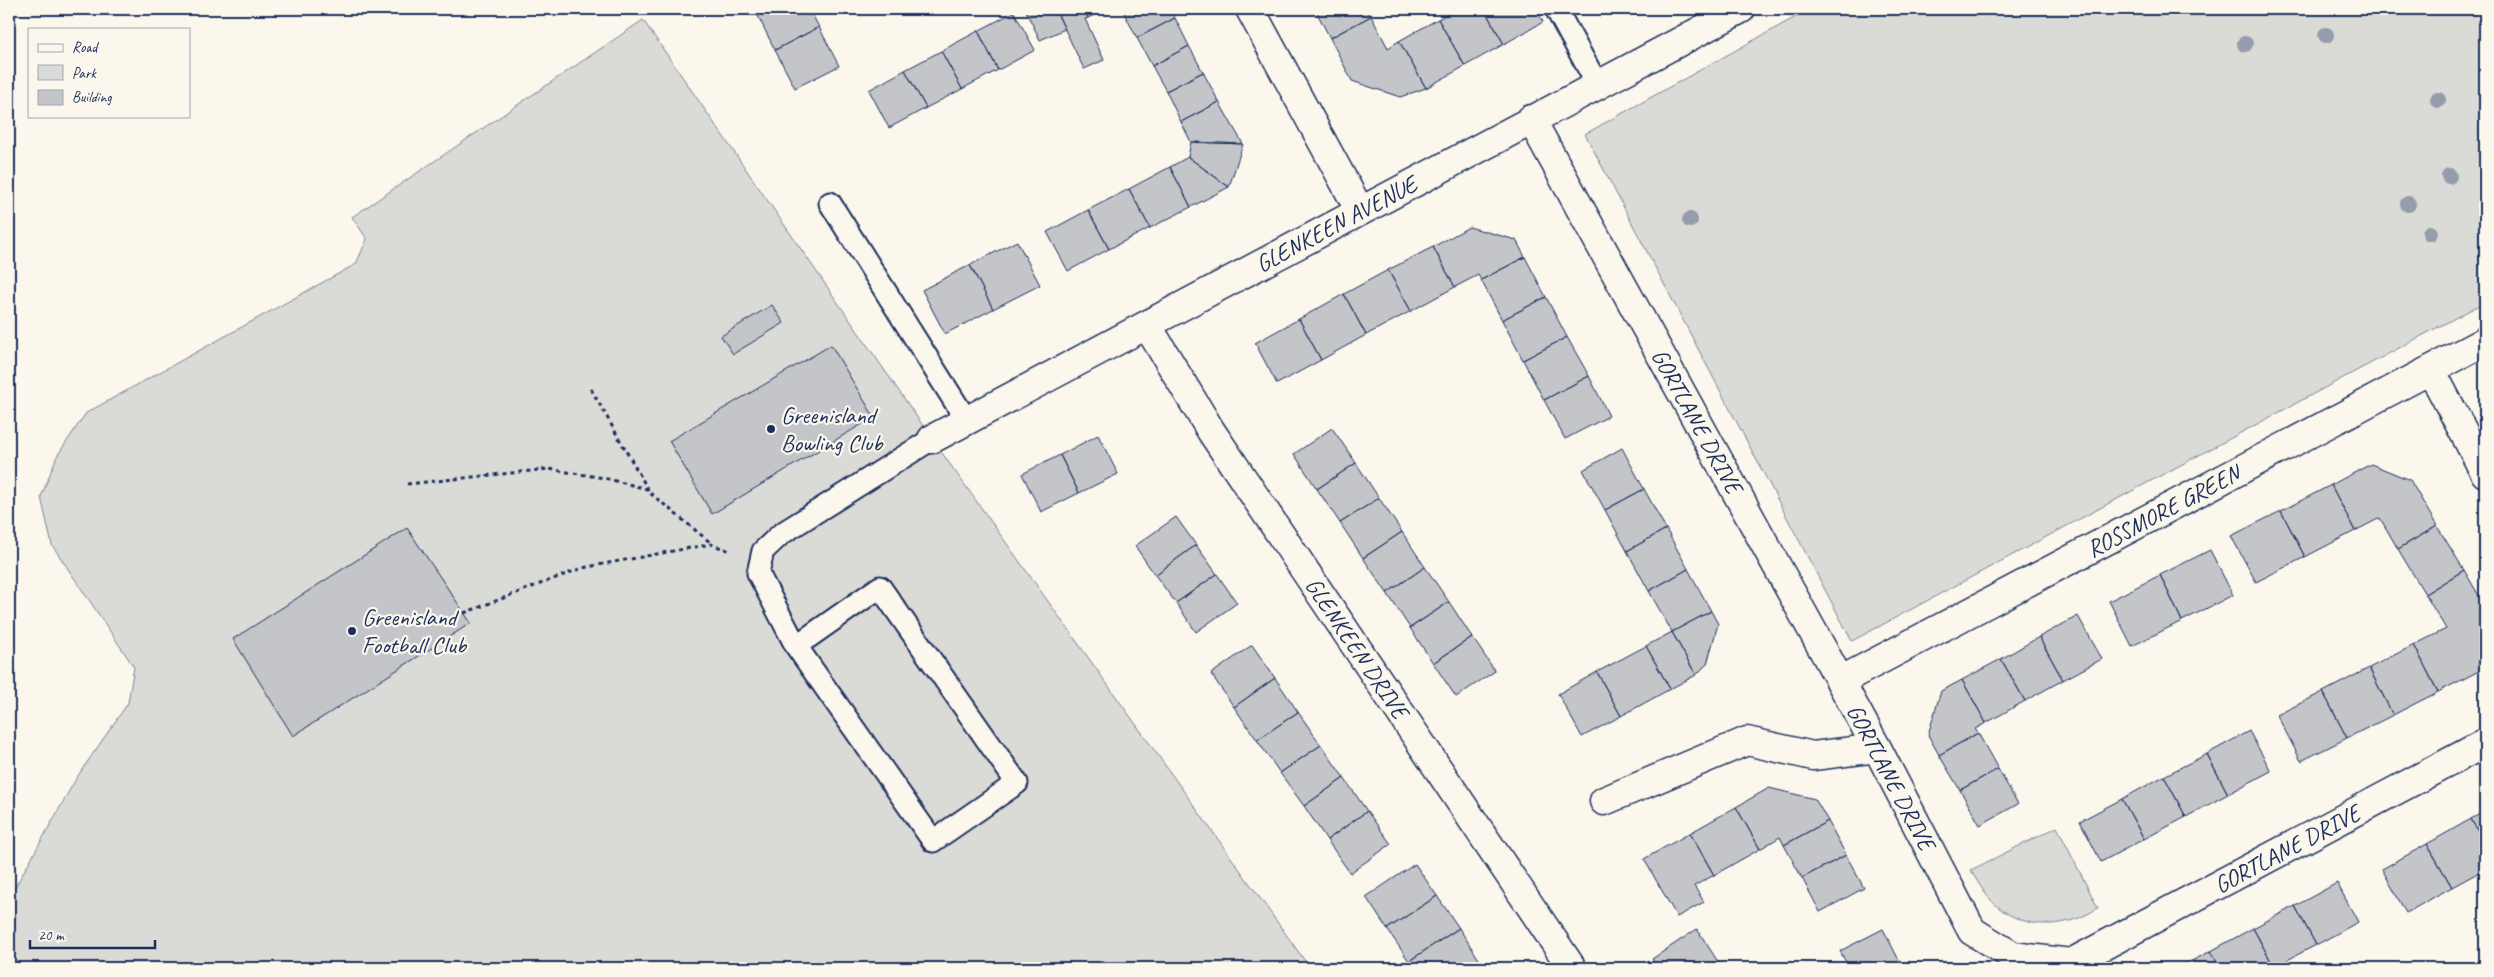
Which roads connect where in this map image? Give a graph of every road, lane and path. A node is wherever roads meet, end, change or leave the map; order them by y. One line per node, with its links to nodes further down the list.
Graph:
1 (1250, 9): 7 (street)
2 (1556, 9): 4 (lane)
3 (1741, 9): 4 (street, GLENKEEN AVENUE)
4 (1597, 84): 5 (street, GLENKEEN AVENUE)
5 (1531, 119): 7 (street, GLENKEEN AVENUE); 21 (street, GORTLANE DRIVE)
6 (830, 203): 12 (lane)
7 (1360, 211): 8 (street, GLENKEEN AVENUE)
8 (1147, 325): 12 (street, GLENKEEN AVENUE); 25 (street, GLENKEEN DRIVE)
9 (2485, 341): 10 (street, ROSSMORE GREEN)
10 (2431, 370): 14 (street); 21 (street, ROSSMORE GREEN)
11 (591, 389): 16 (path)
12 (967, 421): 13 (street, GLENKEEN AVENUE)
13 (932, 439): 18 (lane)
14 (2485, 473)
15 (407, 484): 16 (path)
16 (647, 489): 17 (path)
17 (711, 544): 18 (path); 19 (path)
18 (760, 564): 20 (lane)
19 (464, 613)
20 (796, 646): 20 (lane)
21 (1840, 681): 23 (street, GORTLANE DRIVE)
22 (2485, 743): 23 (street, GORTLANE DRIVE)
23 (1877, 748): 24 (street)
24 (1604, 802)
25 (1572, 968)

